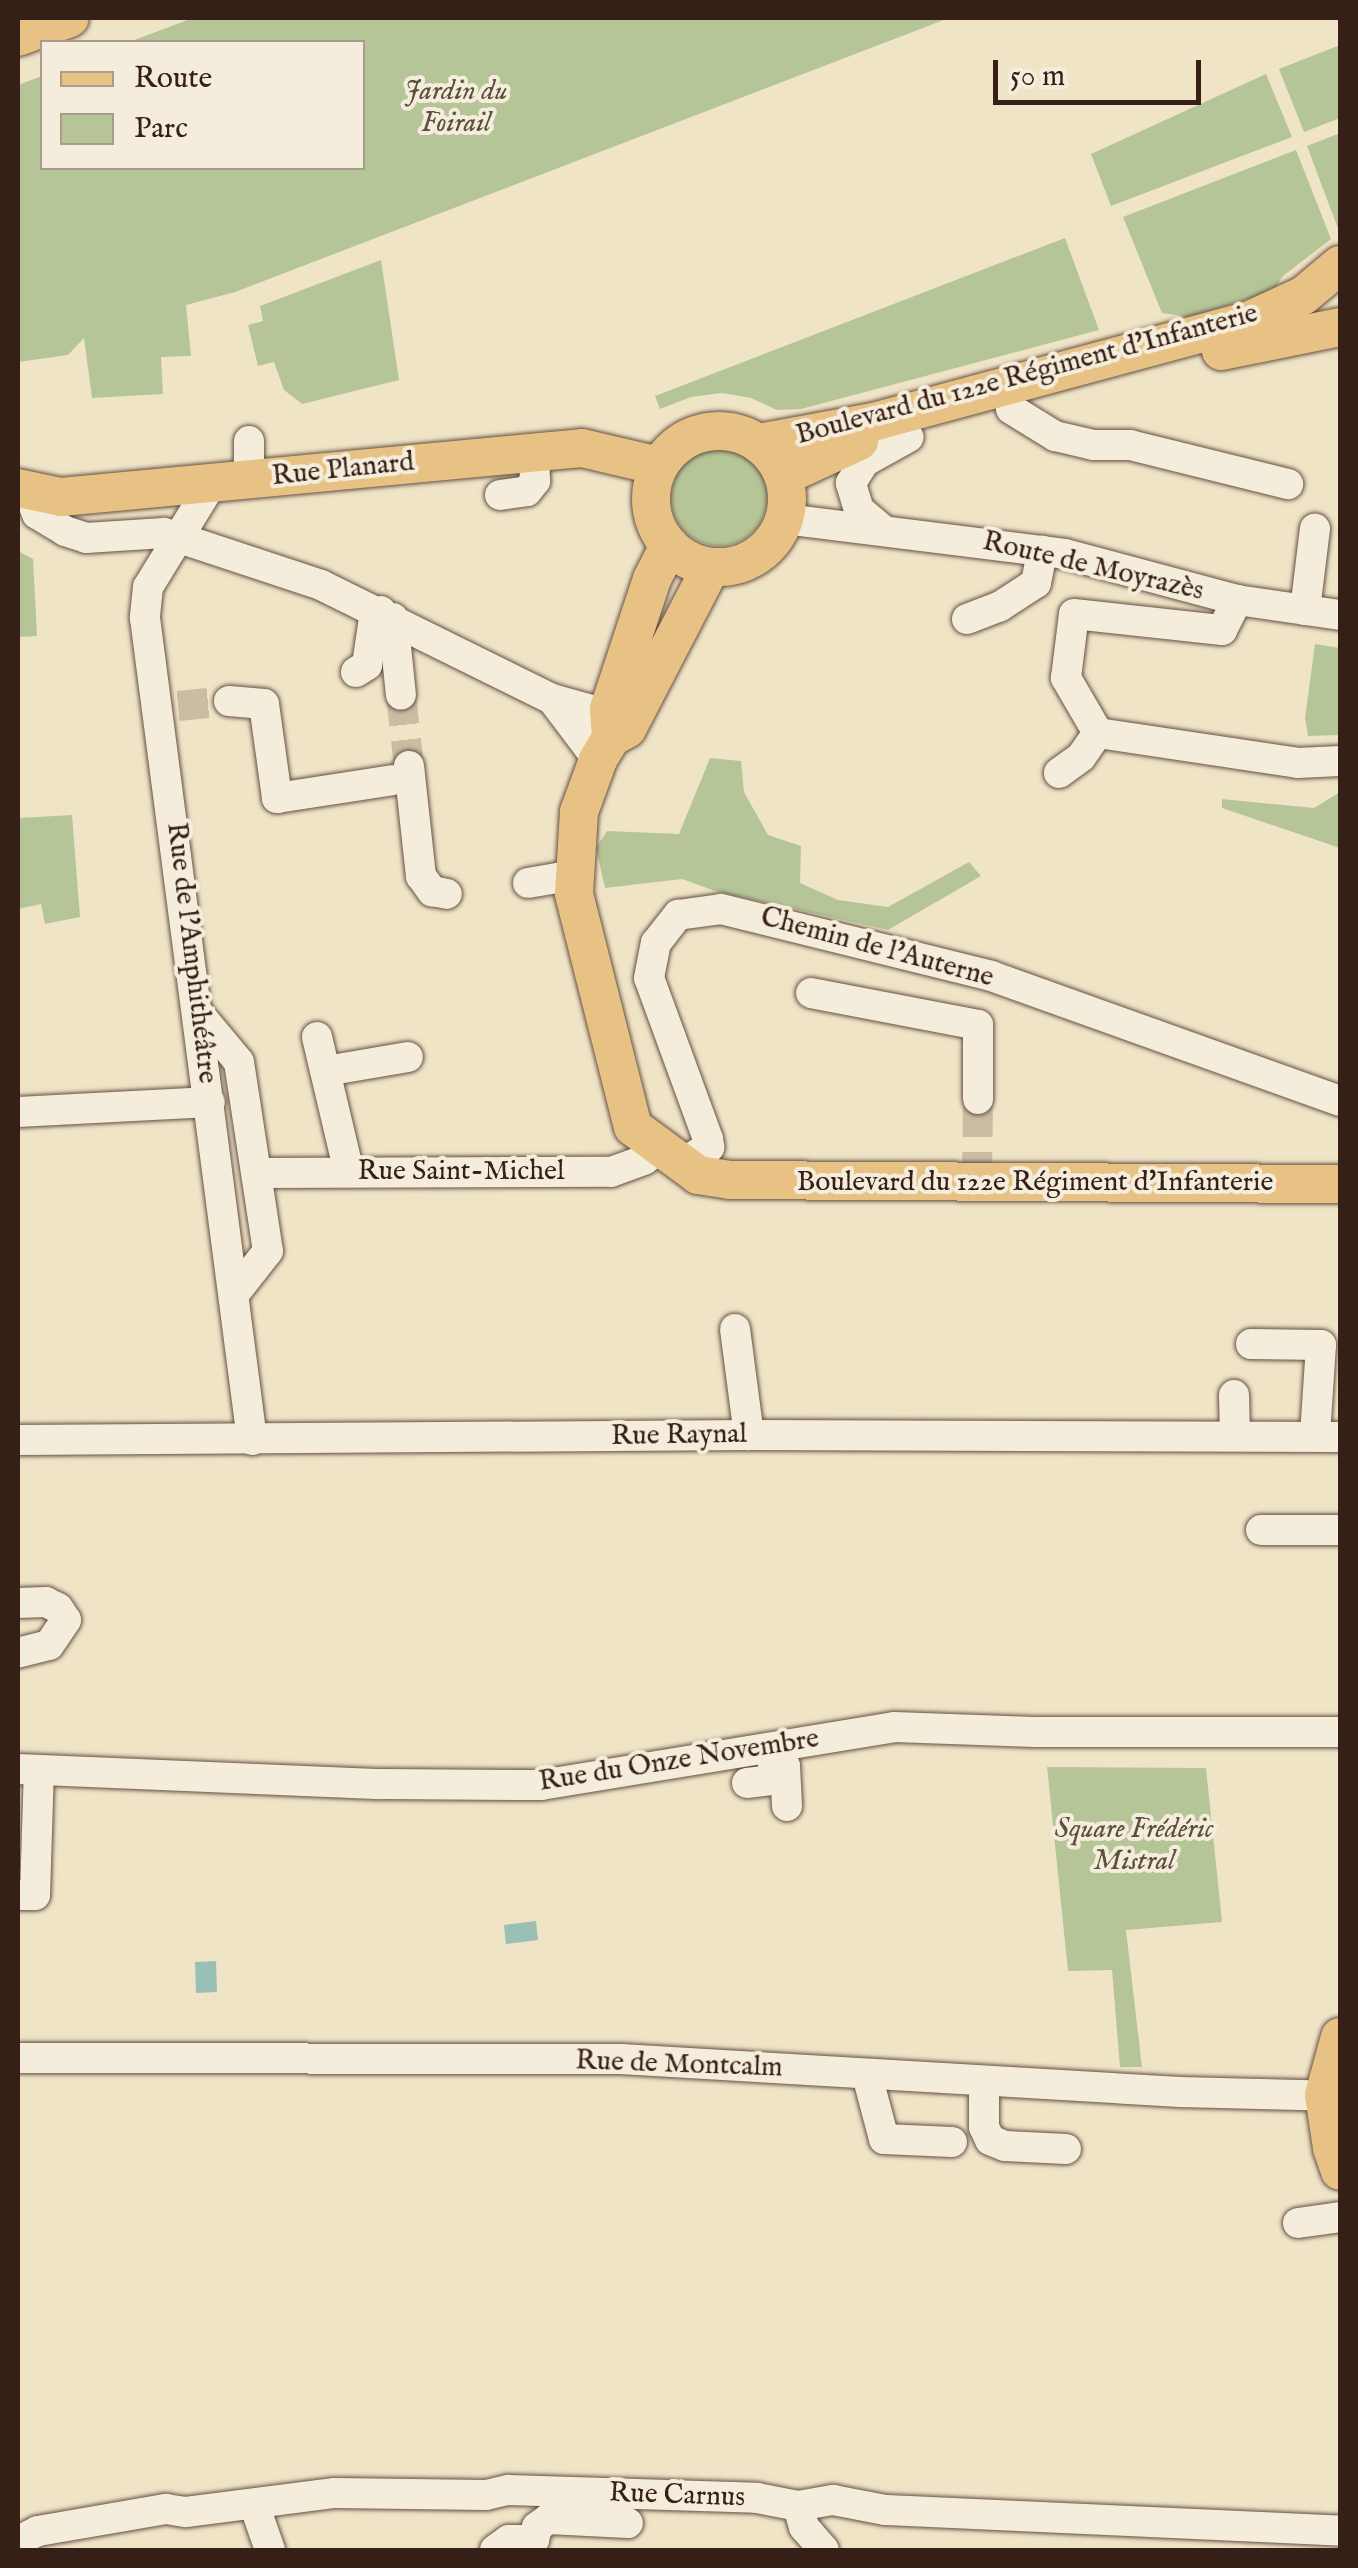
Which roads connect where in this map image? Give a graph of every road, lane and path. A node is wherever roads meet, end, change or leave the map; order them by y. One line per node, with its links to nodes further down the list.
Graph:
1 (70, 18): 2 (main road)
2 (18, 38)
3 (1340, 265): 10 (main road, Boulevard du 122e Régiment d'Infanterie)
4 (1340, 290): 6 (main road, Boulevard du 122e Régiment d'Infanterie)
5 (1340, 327): 6 (main road, Boulevard du 122e Régiment d'Infanterie)
6 (1254, 342): 7 (main road, Boulevard du 122e Régiment d'Infanterie)
7 (1011, 409): 8 (main road, Boulevard du 122e Régiment d'Infanterie); 16 (street)
8 (909, 437): 13 (main road, Boulevard du 122e Régiment d'Infanterie); 20 (street)
9 (250, 441): 14 (street)
10 (759, 443): 12 (main road); 13 (main road)
11 (534, 466): 12 (main road, Rue Planard); 14 (main road, Rue Planard); 18 (street)
12 (659, 466): 23 (main road)
13 (784, 476): 19 (main road)
14 (250, 480): 15 (main road, Rue Planard)
15 (212, 484): 17 (main road, Rue Planard); 22 (street, Rue de l'Amphithéâtre)
16 (1288, 484)
17 (22, 488): 22 (street, Rue Planard)
18 (500, 495)
19 (785, 519): 20 (street, Route de Moyrazès); 25 (main road)
20 (882, 530): 24 (street, Route de Moyrazès)
21 (1315, 530): 27 (street)
22 (180, 536): 28 (street, Rue Planard); 43 (street, Rue de l'Amphithéâtre)
23 (668, 546): 25 (main road); 32 (main road)
24 (1042, 552): 26 (street, Route de Moyrazès); 30 (street)
25 (711, 567): 32 (main road)
26 (1236, 600): 27 (street, Route de Moyrazès); 35 (street)
27 (1305, 610): 29 (street, Route de Moyrazès)
28 (387, 615): 31 (street); 33 (street); 36 (street, Rue Planard)
29 (1340, 615)
30 (967, 619)
31 (356, 672)
32 (629, 692): 36 (main road)
33 (401, 694)
34 (229, 701): 41 (street)
35 (1098, 733): 37 (street); 38 (street)
36 (604, 749): 39 (main road)
37 (1340, 760)
38 (1059, 773)
39 (575, 875): 40 (street); 51 (main road)
40 (528, 883)
41 (446, 894)
42 (812, 993): 47 (street)
43 (198, 1014): 49 (street, Rue de l'Amphithéâtre); 53 (street)
44 (317, 1037): 46 (street)
45 (408, 1057): 46 (street)
46 (326, 1070): 52 (street)
47 (978, 1099)
48 (1340, 1101): 51 (street, Chemin de l'Auterne)
49 (210, 1102): 50 (street); 55 (street, Rue de l'Amphithéâtre)
50 (18, 1112)
51 (662, 1150): 52 (street, Rue Saint-Michel); 54 (main road, Boulevard du 122e Régiment d'Infanterie)
52 (349, 1172): 53 (street, Rue Saint-Michel)
53 (258, 1173): 55 (street)
54 (1340, 1184)
55 (236, 1292): 63 (street, Rue de l'Amphithéâtre)
56 (735, 1329): 59 (street)
57 (1251, 1344): 61 (street)
58 (1234, 1396): 60 (street)
59 (749, 1435): 60 (street, Rue Raynal); 63 (street, Rue Raynal)
60 (1235, 1436): 61 (street, Rue Raynal)
61 (1328, 1437)
62 (18, 1440): 63 (street, Rue Raynal)
63 (252, 1440)
64 (1261, 1530): 65 (street)
65 (1340, 1530)
66 (18, 1602): 67 (street)
67 (18, 1652)
68 (1340, 1732): 69 (street, Rue du Onze Novembre)
69 (776, 1748): 70 (street, Rue du Onze Novembre); 71 (street); 72 (street)
70 (28, 1770): 73 (street)
71 (747, 1784)
72 (788, 1806)
73 (18, 1895)
74 (1340, 2037): 78 (main road)
75 (18, 2058): 76 (street, Rue de Montcalm)
76 (867, 2075): 77 (street, Rue de Montcalm); 79 (street)
77 (984, 2082): 78 (street, Rue de Montcalm); 80 (street)
78 (1332, 2095): 81 (main road)
79 (952, 2142)
80 (1066, 2149)
81 (1340, 2171)
82 (1340, 2218): 83 (street)
83 (1298, 2223)
84 (254, 2504): 85 (street, Rue Carnus); 88 (street, Rue Carnus); 89 (street)
85 (798, 2506): 87 (street, Rue Carnus); 91 (street)
86 (628, 2523): 90 (street)
87 (1340, 2531)
88 (18, 2541)
89 (270, 2550)
90 (495, 2550)
91 (824, 2550)

